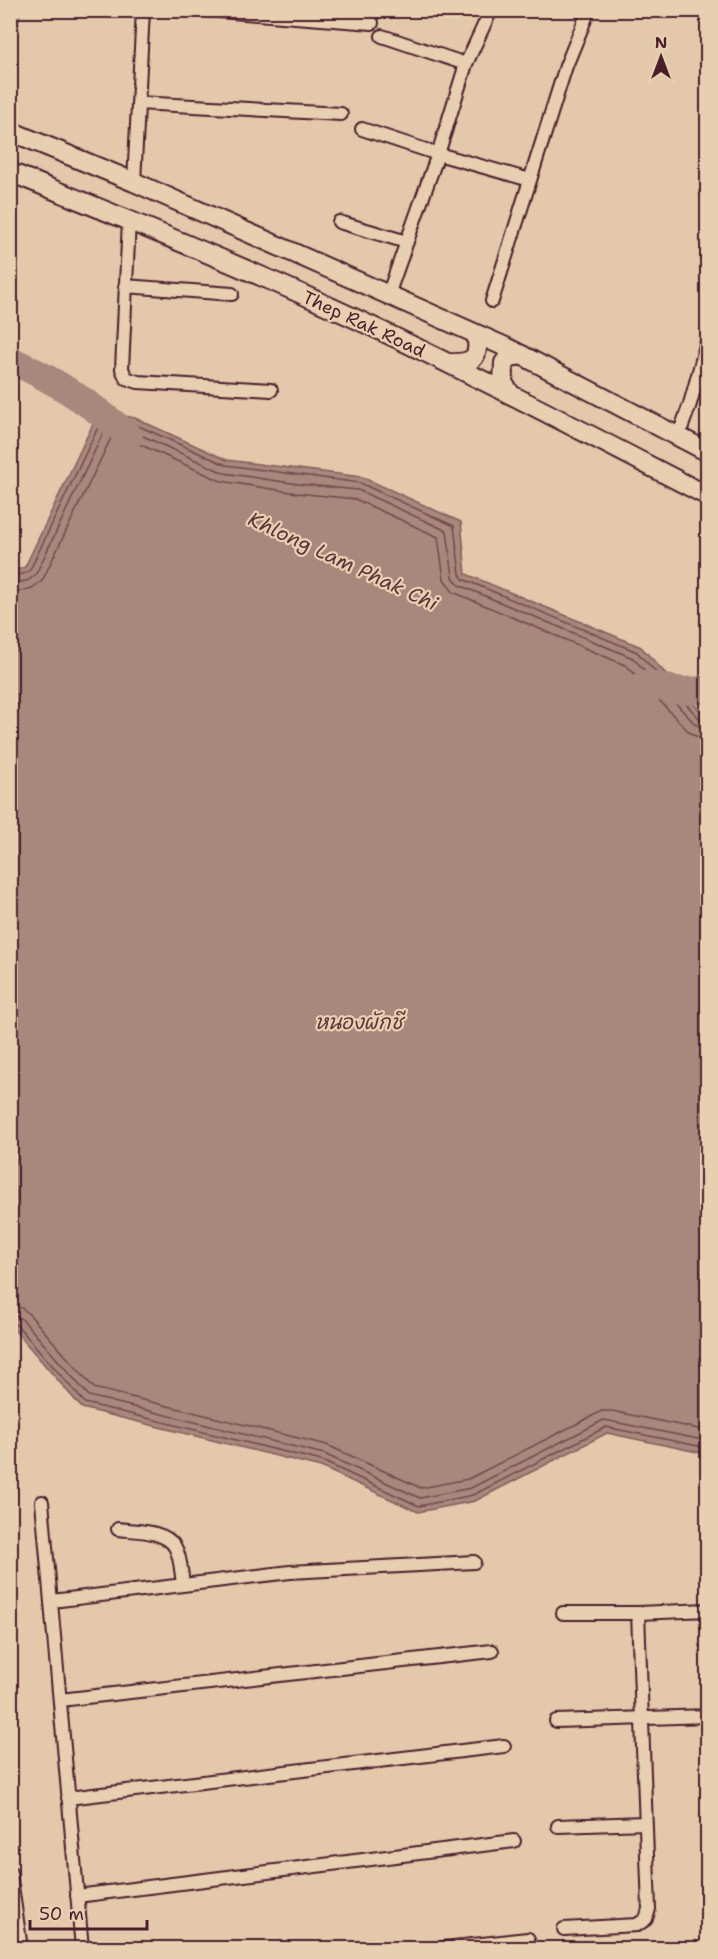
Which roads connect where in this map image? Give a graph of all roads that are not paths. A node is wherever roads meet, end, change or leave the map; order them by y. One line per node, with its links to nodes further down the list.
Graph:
1 (12, 10): 7 (street)
2 (143, 10): 10 (street)
3 (206, 10): 6 (street)
4 (491, 10): 9 (street)
5 (589, 10): 16 (street)
6 (372, 23)
7 (10, 32)
8 (382, 36): 9 (street)
9 (466, 64): 14 (street)
10 (138, 103): 11 (street); 17 (street)
11 (341, 114)
12 (362, 129): 14 (street)
13 (10, 131): 17 (main road, Thep Rak Road)
14 (438, 154): 16 (street); 20 (street)
15 (10, 172): 18 (main road, Thep Rak Road)
16 (530, 180): 24 (street)
17 (134, 182): 23 (main road, Thep Rak Road)
18 (129, 220): 21 (street); 28 (main road, Thep Rak Road)
19 (339, 222): 20 (street)
20 (407, 242): 23 (street)
21 (126, 286): 22 (street); 29 (street)
22 (232, 294)
23 (388, 295): 25 (main road, Thep Rak Road)
24 (492, 302)
25 (476, 334): 27 (main road, Thep Rak Road); 28 (main road)
26 (707, 342): 31 (street)
27 (522, 355): 30 (main road); 31 (main road, Thep Rak Road)
28 (447, 363): 30 (main road, Thep Rak Road)
29 (270, 390)
30 (510, 393): 33 (main road, Thep Rak Road)
31 (678, 437): 32 (main road, Thep Rak Road)
32 (708, 452)
33 (708, 496)
34 (42, 1502): 38 (street)
35 (118, 1529): 37 (street)
36 (474, 1562): 37 (street)
37 (183, 1584): 38 (street)
38 (52, 1601): 43 (street)
39 (708, 1610): 41 (street)
40 (563, 1613): 41 (street)
41 (638, 1613): 45 (street)
42 (492, 1651): 43 (street)
43 (60, 1700): 48 (street)
44 (708, 1716): 45 (street)
45 (642, 1719): 46 (street); 49 (street)
46 (556, 1721)
47 (504, 1746): 48 (street)
48 (68, 1798): 53 (street)
49 (645, 1823): 50 (street); 54 (street)
50 (558, 1826)
51 (514, 1841): 53 (street)
52 (10, 1873): 56 (street)
53 (77, 1896): 57 (street)
54 (564, 1929)
55 (528, 1939): 58 (street)
56 (21, 1948)
57 (82, 1948)
58 (444, 1948)

